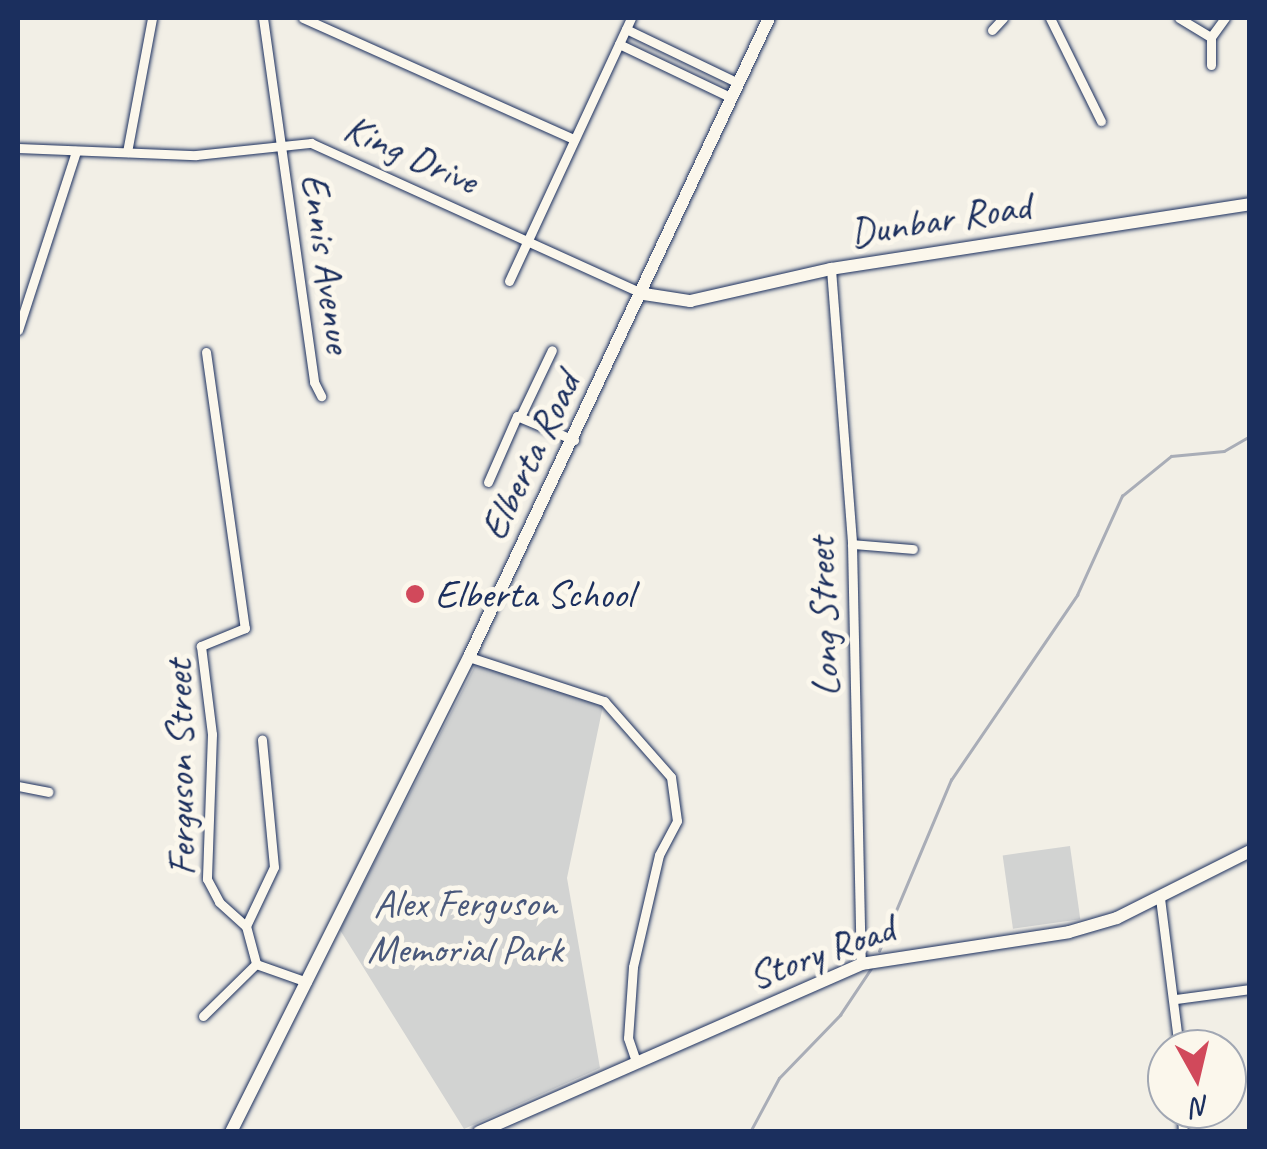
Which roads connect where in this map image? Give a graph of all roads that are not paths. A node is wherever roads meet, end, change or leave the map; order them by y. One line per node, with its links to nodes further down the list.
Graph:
1 (152, 18): 22 (street)
2 (263, 18): 19 (street, Ennis Avenue)
3 (302, 18): 18 (street)
4 (631, 18): 10 (street)
5 (769, 18): 15 (street, Elberta Road)
6 (1004, 18): 11 (street)
7 (1050, 18): 17 (street)
8 (1179, 18): 12 (street)
9 (1225, 18): 12 (street)
10 (626, 28): 13 (street); 15 (street)
11 (992, 30)
12 (1211, 36): 14 (street)
13 (619, 44): 16 (street); 18 (street)
14 (1210, 65)
15 (738, 83): 16 (street, Elberta Road)
16 (732, 98): 27 (street, Elberta Road)
17 (1101, 120)
18 (574, 139): 24 (street)
19 (280, 144): 22 (street, King Drive); 24 (street, King Drive); 31 (street, Ennis Avenue)
20 (18, 148): 21 (street, King Drive)
21 (76, 150): 22 (street, King Drive); 28 (street)
22 (127, 152)
23 (1250, 204): 25 (street, Dunbar Road)
24 (528, 242): 26 (street); 27 (street, King Drive)
25 (831, 269): 27 (street, Dunbar Road); 35 (street, Long Street)
26 (509, 281)
27 (644, 294): 33 (street, Elberta Road)
28 (18, 330)
29 (552, 350): 32 (street)
30 (206, 352): 43 (street, Ferguson Street)
31 (322, 396)
32 (520, 417): 33 (street); 34 (street)
33 (574, 440): 37 (street, Elberta Road)
34 (488, 482)
35 (852, 544): 36 (street); 45 (street, Long Street)
36 (913, 549)
37 (470, 657): 46 (street, Elberta Road); 51 (street)
38 (262, 740): 43 (street)
39 (18, 786): 40 (street)
40 (48, 792)
41 (1250, 851): 42 (street, Story Road)
42 (1160, 898): 45 (street, Story Road); 48 (street)
43 (246, 926): 44 (street, Ferguson Street)
44 (256, 964): 46 (street); 49 (street)
45 (861, 964): 51 (street, Story Road)
46 (307, 982): 52 (street, Elberta Road)
47 (1250, 990): 48 (street)
48 (1176, 999): 50 (street)
49 (203, 1016)
50 (1178, 1029)
51 (636, 1061): 53 (street, Story Road)
52 (231, 1132)
53 (479, 1132)

